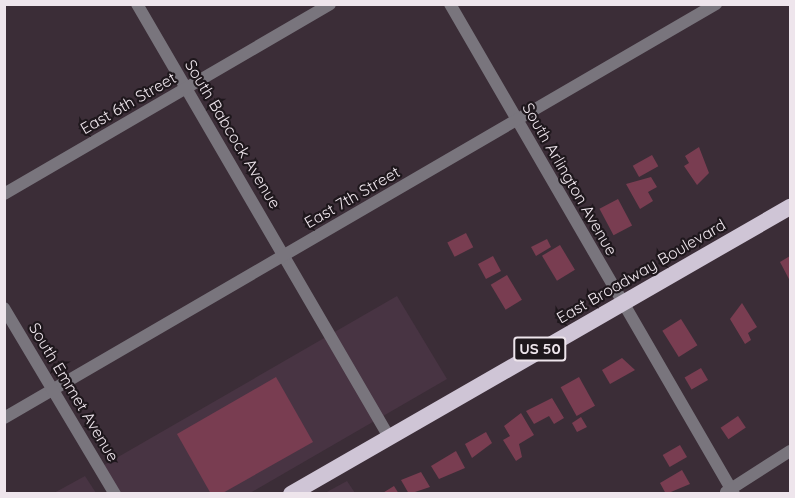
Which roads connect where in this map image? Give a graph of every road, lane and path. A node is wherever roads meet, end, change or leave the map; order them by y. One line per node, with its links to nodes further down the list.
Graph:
1 (137, 4): 5 (street, South Babcock Avenue)
2 (330, 4): 5 (street, East 6th Street)
3 (450, 4): 6 (street, South Arlington Avenue)
4 (716, 4): 6 (street, East 7th Street)
5 (187, 88): 7 (street, East 6th Street); 9 (street, South Babcock Avenue)
6 (517, 121): 9 (street, East 7th Street); 10 (street, South Arlington Avenue)
7 (4, 194)
8 (790, 207): 10 (highway, East Broadway Boulevard / US 50)
9 (285, 255): 12 (street, East 7th Street); 14 (street, South Babcock Avenue)
10 (621, 303): 14 (highway, East Broadway Boulevard / US 50); 16 (street, South Arlington Avenue)
11 (4, 308): 12 (street, South Emmet Avenue)
12 (52, 390): 13 (street, East 7th Street); 17 (street, South Emmet Avenue)
13 (4, 418)
14 (389, 437): 18 (highway, East Broadway Boulevard / US 50)
15 (790, 451): 16 (street)
16 (730, 491)
17 (115, 494)
18 (291, 494)

